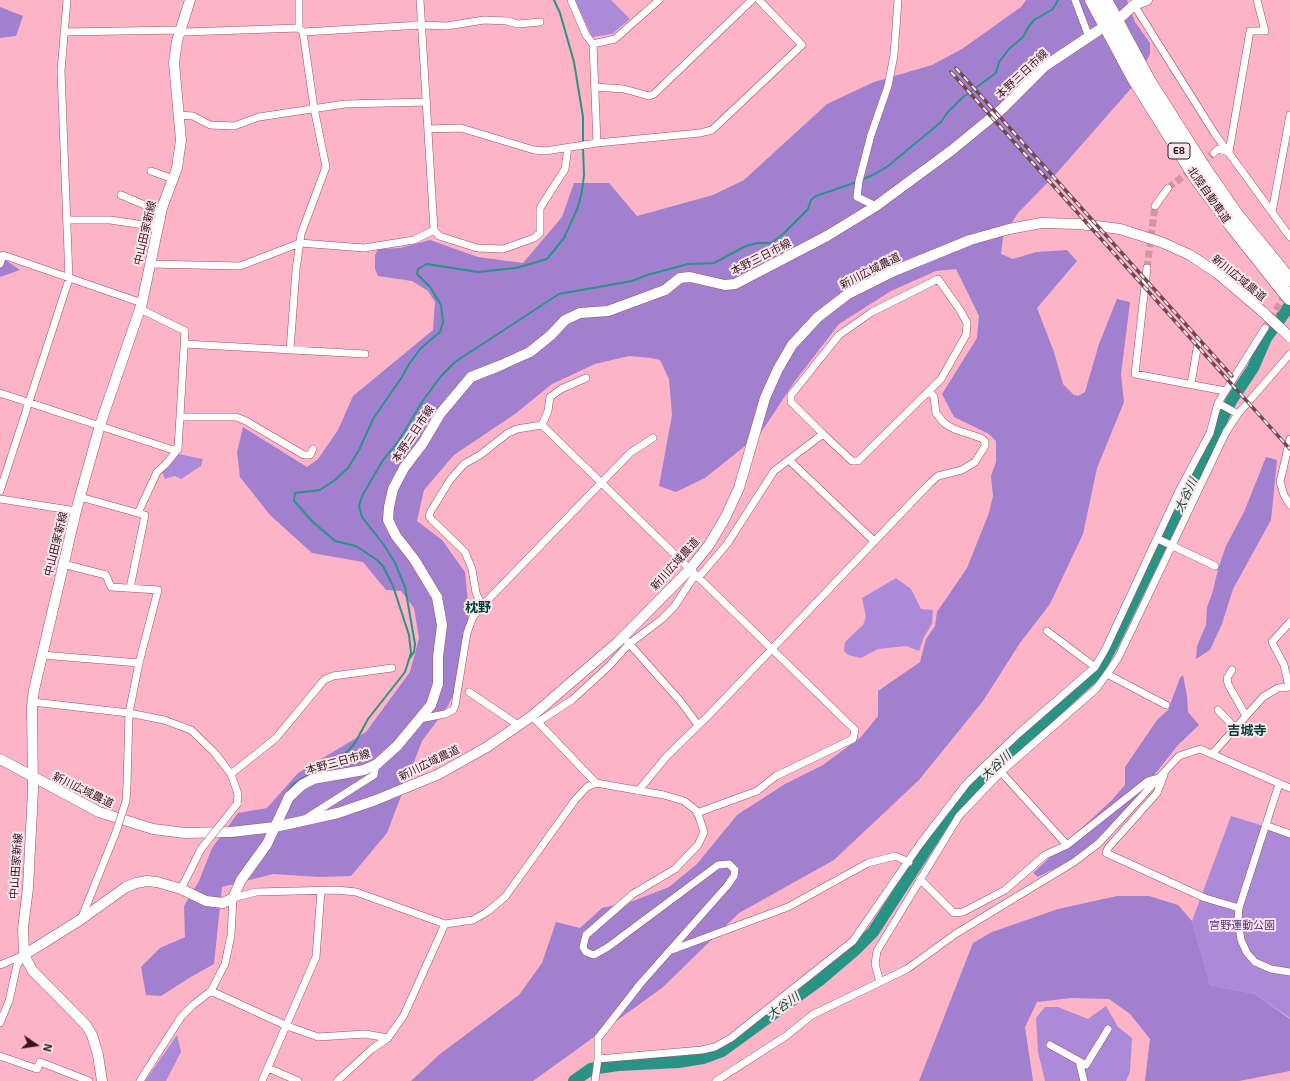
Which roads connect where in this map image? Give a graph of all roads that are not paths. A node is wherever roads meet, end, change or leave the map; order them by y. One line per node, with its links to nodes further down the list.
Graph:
1 (67, 0): 23 (street)
2 (190, 0): 20 (main road, 中山田家新線)
3 (299, 0): 21 (street)
4 (420, 0): 19 (street)
5 (571, 0): 25 (street)
6 (659, 0): 25 (street)
7 (752, 0): 26 (street)
8 (759, 0): 32 (street)
9 (891, 0): 15 (street)
10 (1075, 0): 24 (street)
11 (1092, 0): 53 (highway, 北陸自動車道 / E8)
12 (1105, 0): 53 (highway, 北陸自動車道 / E8)
13 (1147, 0): 16 (main road)
14 (1257, 0): 34 (street)
15 (898, 4): 40 (street)
16 (1134, 5): 17 (main road); 34 (street)
17 (1122, 16)
18 (540, 22): 19 (street)
19 (422, 25): 21 (street); 27 (street)
20 (180, 30): 21 (street); 23 (street); 29 (main road, 中山田家新線)
21 (301, 30): 28 (street)
22 (1099, 30): 24 (main road, 本野三日市線)
23 (64, 32): 44 (street)
24 (1089, 36): 40 (main road, 本野三日市線)
25 (592, 44): 26 (street)
26 (595, 88): 32 (street)
27 (427, 102): 28 (street); 31 (street)
28 (314, 108): 29 (street); 48 (street)
29 (179, 115): 37 (main road, 中山田家新線)
30 (1290, 115): 43 (street)
31 (428, 129): 33 (street); 46 (street)
32 (598, 143): 33 (street)
33 (568, 147): 46 (street)
34 (1229, 152): 35 (street); 43 (street)
35 (1214, 153)
36 (152, 171): 37 (street)
37 (173, 179): 42 (main road, 中山田家新線)
38 (1168, 188): 41 (street)
39 (120, 195): 42 (street)
40 (876, 206): 111 (main road, 本野三日市線)
41 (1155, 206)
42 (161, 212): 45 (main road, 中山田家新線)
43 (1272, 212): 47 (street)
44 (68, 220): 45 (street); 52 (street)
45 (158, 227): 50 (main road, 中山田家新線)
46 (434, 230): 48 (street)
47 (1290, 237)
48 (300, 243): 50 (street); 59 (street)
49 (0, 264): 52 (street)
50 (151, 264): 54 (main road, 中山田家新線)
51 (1147, 268): 63 (street)
52 (69, 279): 54 (street); 67 (street)
53 (1288, 288)
54 (141, 306): 58 (street); 71 (main road, 中山田家新線)
55 (1265, 328): 65 (street)
56 (1290, 338): 91 (main road, 新川広域農道, bridge)
57 (1198, 343): 63 (street)
58 (185, 344): 59 (street); 70 (street)
59 (290, 350): 60 (street)
60 (365, 354)
61 (1290, 354): 69 (street)
62 (586, 378): 72 (street)
63 (1191, 384): 65 (street)
64 (929, 391): 73 (street); 73 (street); 87 (street)
65 (1225, 391): 68 (street)
66 (0, 393): 67 (street)
67 (28, 403): 71 (street); 80 (street)
68 (1218, 403): 69 (street); 86 (street)
69 (1238, 414): 88 (street)
70 (181, 417): 76 (street); 77 (street)
71 (100, 425): 76 (street); 81 (main road, 中山田家新線)
72 (542, 425): 79 (street); 93 (street)
73 (823, 434): 78 (street)
74 (653, 438): 79 (street)
75 (1290, 439): 83 (street)
76 (178, 449): 85 (street)
77 (313, 449)
78 (789, 460): 87 (street); 91 (street)
79 (600, 484): 91 (street); 93 (street)
80 (0, 491)
81 (80, 497): 84 (main road, 中山田家新線); 85 (street)
82 (0, 499): 84 (street)
83 (1290, 505)
84 (76, 511): 89 (main road, 中山田家新線)
85 (138, 513): 92 (street)
86 (1158, 539): 88 (street); 100 (street)
87 (874, 541): 97 (street)
88 (1172, 545): 90 (street); 103 (street)
89 (63, 564): 92 (street); 98 (main road, 中山田家新線)
90 (1215, 566)
91 (694, 574): 96 (main road, 新川広域農道); 96 (street); 97 (street)
92 (130, 588): 99 (street)
93 (482, 606): 111 (street)
94 (1290, 622): 104 (street)
95 (1047, 631): 100 (street)
96 (626, 640): 112 (main road, 新川広域農道); 114 (street)
97 (771, 649): 114 (street); 127 (street)
98 (42, 655): 99 (street); 106 (main road, 中山田家新線)
99 (139, 663): 109 (street)
100 (1095, 667): 133 (street)
101 (392, 668): 120 (street)
102 (1232, 670): 110 (street)
103 (1108, 674): 107 (street); 119 (street)
104 (1289, 687): 110 (street)
105 (469, 692): 113 (street)
106 (33, 702): 109 (street); 122 (main road, 中山田家新線)
107 (1166, 704)
108 (1218, 710): 115 (street)
109 (129, 712): 120 (street); 139 (street, bridge)
110 (1246, 716): 115 (street)
111 (420, 719): 118 (main road, 本野三日市線)
112 (535, 719): 113 (main road, 新川広域農道); 123 (street)
113 (518, 725): 128 (main road, 新川広域農道)
114 (698, 725): 126 (street)
115 (1235, 728): 116 (street)
116 (1213, 753): 121 (street); 124 (street)
117 (0, 759): 122 (main road, 新川広域農道)
118 (376, 765): 128 (street); 130 (main road, 本野三日市線)
119 (1001, 772): 132 (street); 134 (street)
120 (231, 774): 135 (street, bridge)
121 (1163, 774): 132 (street); 138 (street); 145 (street)
122 (33, 778): 130 (main road, 新川広域農道); 142 (main road, 中山田家新線)
123 (596, 783): 126 (street); 140 (street)
124 (1279, 784): 125 (street); 129 (street)
125 (1290, 788)
126 (638, 791): 127 (street)
127 (697, 813): 141 (street)
128 (301, 821): 130 (main road, 新川広域農道)
129 (1265, 825): 131 (street); 138 (street)
130 (275, 827): 137 (main road, 本野三日市線)
131 (1290, 834)
132 (1067, 845): 134 (street)
133 (909, 862): 141 (street); 153 (street)
134 (920, 879): 145 (street)
135 (181, 889): 137 (main road); 139 (main road)
136 (321, 891): 137 (street); 140 (street); 148 (street)
137 (232, 898): 146 (street)
138 (1239, 908): 144 (street)
139 (80, 920): 142 (main road)
140 (445, 924): 150 (street)
141 (671, 950): 153 (street)
142 (24, 955): 143 (street); 147 (street); 157 (main road, 中山田家新線)
143 (0, 965)
144 (1290, 972)
145 (880, 982): 163 (street)
146 (211, 992): 148 (street); 158 (street)
147 (0, 1023)
148 (287, 1026): 150 (street); 155 (street)
149 (1108, 1029): 154 (street)
150 (388, 1038): 161 (street)
151 (1050, 1045): 154 (street)
152 (0, 1056): 156 (street)
153 (598, 1059): 162 (street)
154 (1080, 1061): 164 (street)
155 (268, 1068): 159 (street); 160 (street)
156 (89, 1081)
157 (102, 1081)
158 (140, 1081)
159 (262, 1081)
160 (298, 1081)
161 (337, 1081)
162 (594, 1081)
163 (716, 1081)
164 (1084, 1081)

